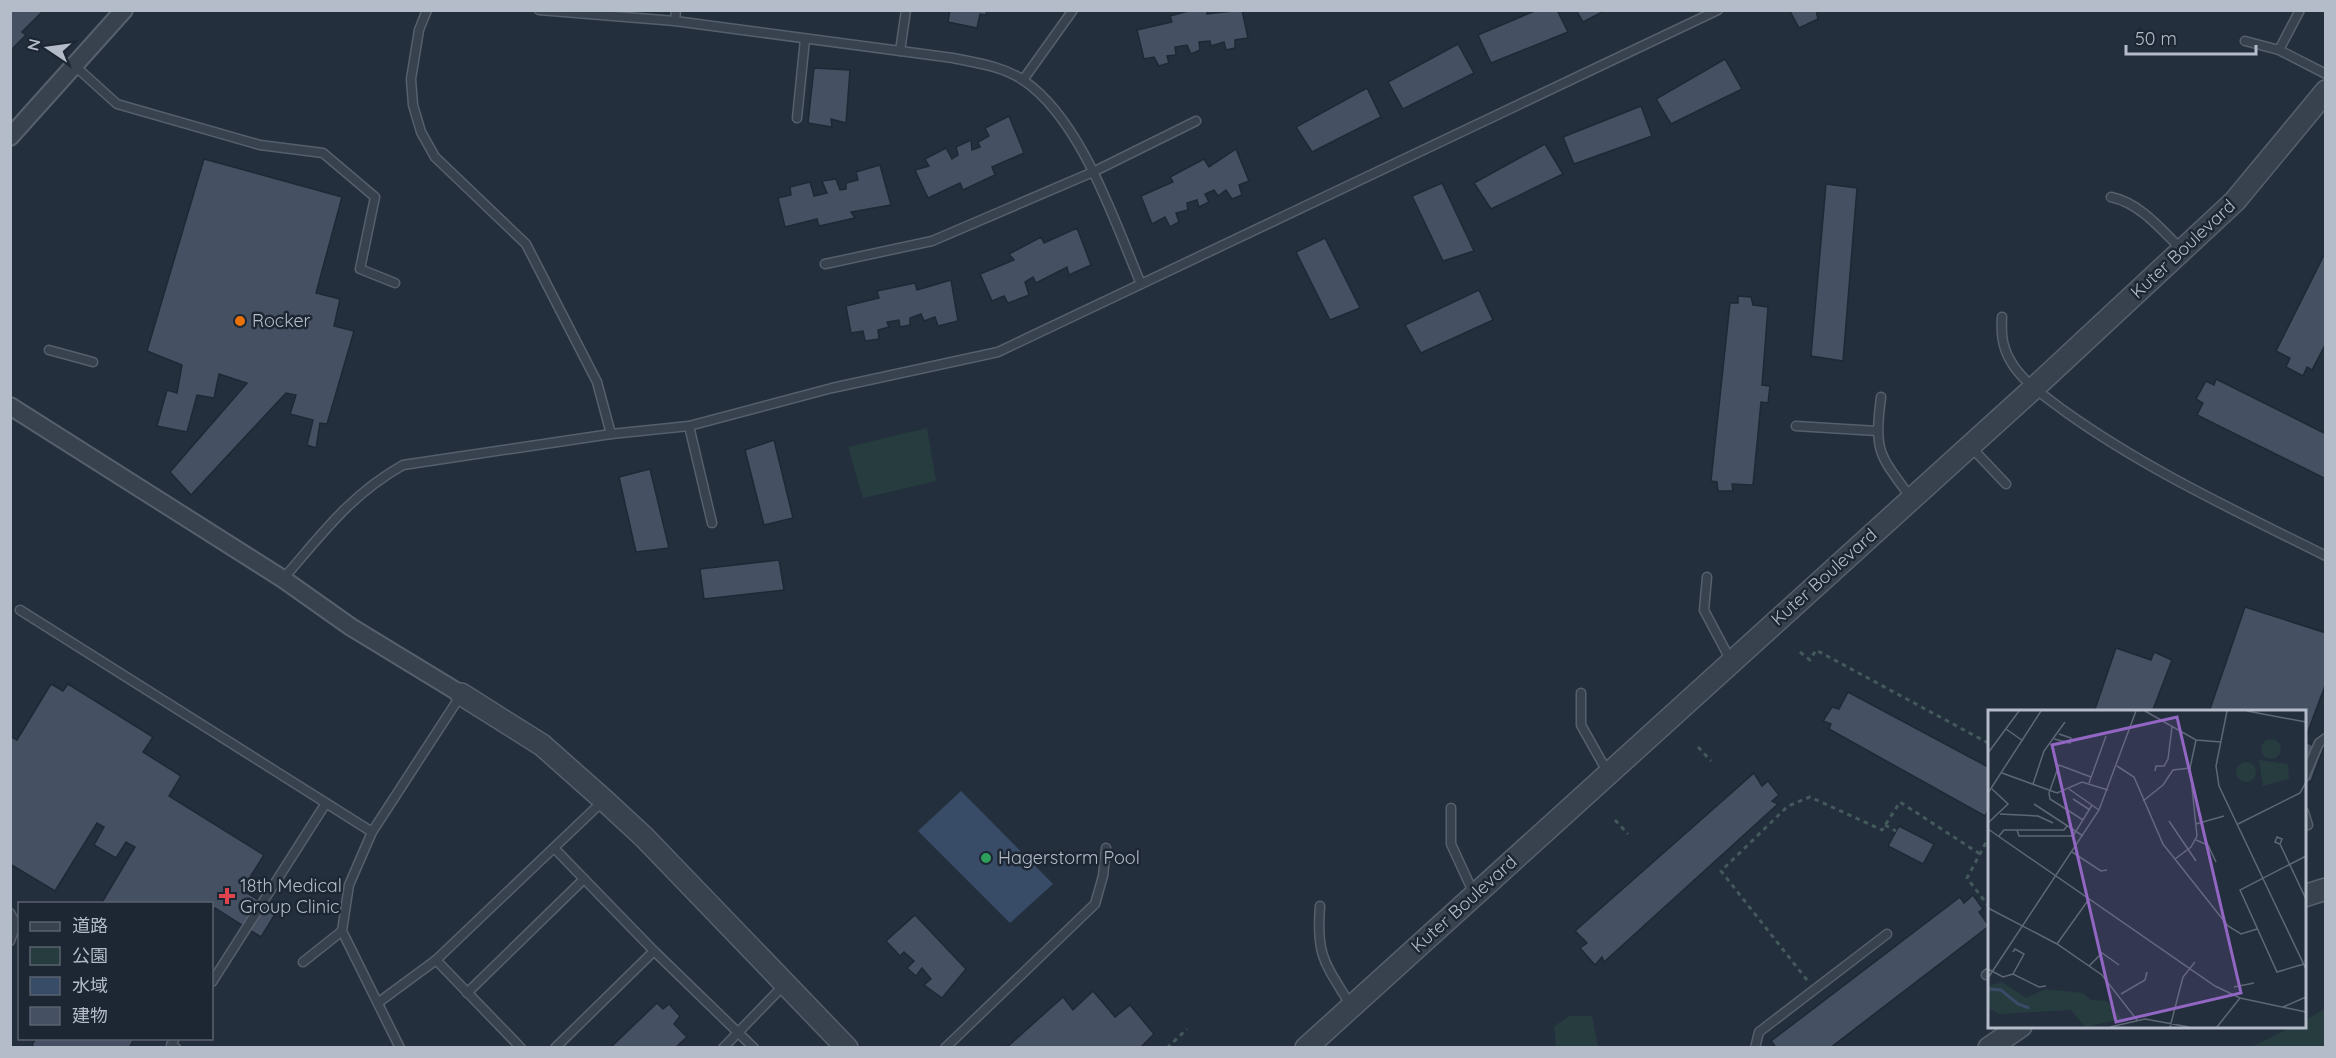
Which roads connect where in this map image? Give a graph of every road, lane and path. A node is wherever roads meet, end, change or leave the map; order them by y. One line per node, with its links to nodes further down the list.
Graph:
1 (124, 10): 14 (street)
2 (426, 10): 36 (lane)
3 (539, 10): 9 (lane)
4 (676, 10): 9 (lane)
5 (906, 10): 13 (lane)
6 (1073, 10): 16 (lane)
7 (1718, 10): 26 (lane)
8 (2300, 10): 12 (lane)
9 (675, 21): 10 (lane)
10 (805, 39): 13 (lane); 18 (lane)
11 (2246, 41): 12 (lane)
12 (2280, 50): 15 (lane)
13 (900, 51): 16 (lane)
14 (75, 66): 20 (street); 25 (lane)
15 (2325, 74)
16 (1023, 80): 21 (lane)
17 (2325, 91): 23 (street, Kuter Boulevard)
18 (797, 118)
19 (1196, 121): 21 (lane)
20 (13, 130)
21 (1093, 172): 24 (lane); 26 (lane)
22 (2111, 197): 23 (lane)
23 (2182, 250): 30 (street, Kuter Boulevard)
24 (825, 264)
25 (395, 283)
26 (1141, 284): 33 (lane)
27 (2002, 317): 30 (lane)
28 (49, 350): 29 (lane)
29 (93, 362)
30 (2034, 388): 37 (street, Kuter Boulevard); 41 (lane)
31 (1881, 397): 35 (lane)
32 (10, 406): 43 (street)
33 (689, 426): 36 (lane); 40 (lane)
34 (1796, 426): 35 (lane)
35 (1877, 431): 39 (lane)
36 (611, 434): 43 (lane)
37 (1970, 446): 38 (lane); 39 (street, Kuter Boulevard)
38 (2006, 484)
39 (1912, 498): 46 (street, Kuter Boulevard)
40 (712, 523)
41 (2325, 556)
42 (1707, 577): 46 (lane)
43 (283, 579): 48 (street)
44 (20, 610): 56 (lane)
45 (1800, 652): 50 (path)
46 (1731, 661): 53 (street, Kuter Boulevard)
47 (1581, 693): 53 (lane)
48 (461, 694): 55 (street); 63 (lane)
49 (2325, 738): 54 (lane)
50 (1988, 743)
51 (1698, 747): 52 (path)
52 (1711, 761)
53 (1608, 773): 71 (street, Kuter Boulevard)
54 (2306, 773)
55 (604, 800): 66 (lane); 83 (street)
56 (326, 803): 63 (lane); 82 (lane)
57 (1451, 808): 71 (lane)
58 (2306, 818): 61 (lane)
59 (1616, 820): 64 (path)
60 (1885, 825): 62 (path); 68 (path); 84 (path)
61 (2308, 825)
62 (1896, 831)
63 (372, 832): 76 (lane)
64 (1628, 834)
65 (1988, 837): 68 (path)
66 (554, 848): 69 (lane); 80 (lane)
67 (1106, 848): 97 (lane)
68 (1980, 854): 74 (path)
69 (584, 879): 79 (lane); 85 (lane)
70 (2325, 889): 72 (street)
71 (1474, 894): 87 (street, Kuter Boulevard)
72 (2306, 895)
73 (1320, 906): 87 (lane)
74 (1988, 907)
75 (10, 913): 78 (lane)
76 (342, 931): 81 (lane); 86 (lane)
77 (1887, 934): 84 (lane)
78 (10, 941)
79 (654, 951): 90 (lane); 93 (lane)
80 (436, 960): 85 (lane); 86 (lane)
81 (303, 962)
82 (213, 980)
83 (784, 984): 90 (lane); 96 (street)
84 (1815, 990): 100 (lane)
85 (467, 993): 92 (lane)
86 (379, 1002): 91 (lane)
87 (1351, 1006): 99 (street, Kuter Boulevard)
88 (2018, 1028): 101 (street)
89 (1187, 1029): 98 (path)
90 (740, 1032): 94 (lane); 95 (lane)
91 (400, 1047)
92 (521, 1047)
93 (555, 1047)
94 (723, 1047)
95 (754, 1047)
96 (847, 1047)
97 (945, 1047)
98 (1167, 1047)
99 (1306, 1047)
100 (1755, 1047)
101 (1989, 1047)

